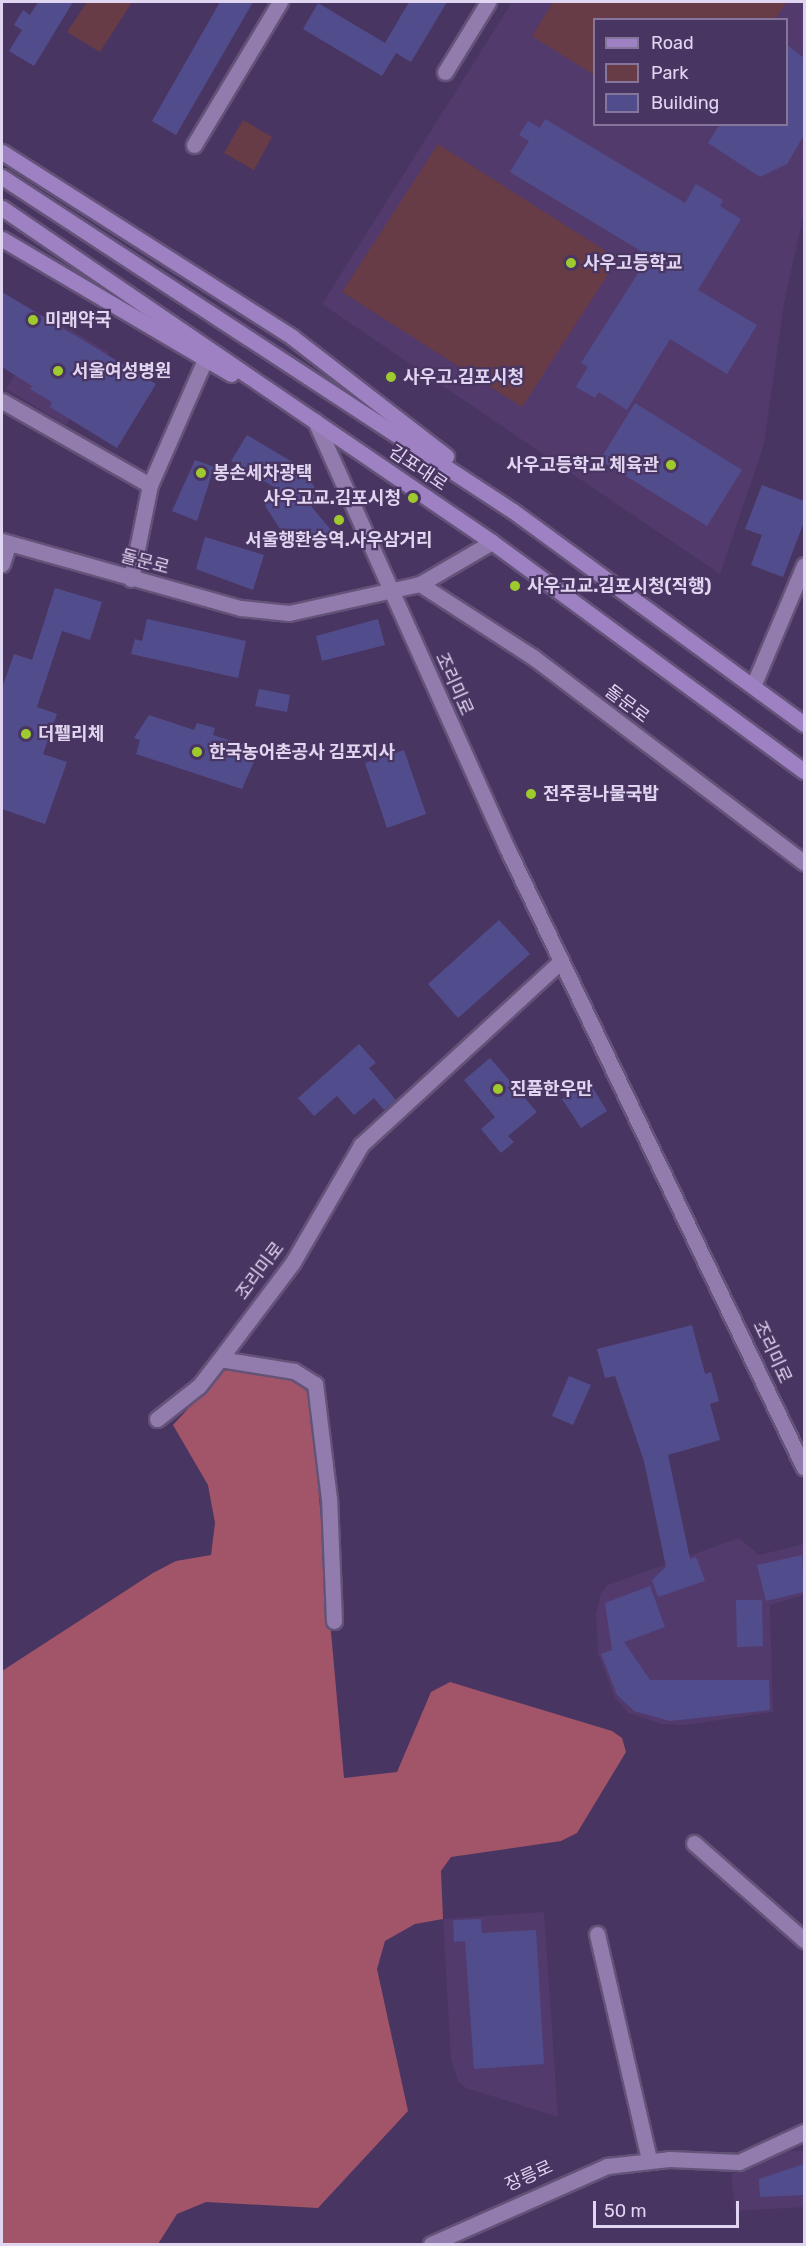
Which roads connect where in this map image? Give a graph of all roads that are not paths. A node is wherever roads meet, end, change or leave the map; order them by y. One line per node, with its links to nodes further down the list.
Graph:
1 (280, 2): 4 (street)
2 (488, 2): 3 (street)
3 (445, 72)
4 (194, 145)
5 (2, 152): 14 (main road)
6 (2, 177): 14 (main road, 김포대로)
7 (2, 208): 11 (main road, 김포대로)
8 (2, 238): 9 (main road)
9 (205, 360): 11 (main road); 13 (street)
10 (2, 401): 13 (street)
11 (298, 410): 12 (main road, 김포대로)
12 (315, 421): 16 (main road, 김포대로); 21 (street, 조리미로)
13 (150, 485): 19 (street)
14 (513, 511): 22 (main road, 김포대로)
15 (5, 542): 17 (street); 19 (street, 돌문로)
16 (492, 542): 20 (street, 돌문로); 24 (main road, 김포대로)
17 (2, 564)
18 (804, 565): 22 (street)
19 (130, 579): 21 (street, 돌문로)
20 (420, 584): 21 (street, 돌문로); 25 (street, 돌문로)
21 (393, 593): 26 (street, 조리미로)
22 (753, 686): 23 (main road, 김포대로)
23 (804, 724)
24 (804, 771)
25 (804, 863)
26 (561, 961): 27 (street, 조리미로); 29 (street, 조리미로)
27 (220, 1359): 28 (street, 조리미로); 30 (street)
28 (157, 1419)
29 (804, 1468)
30 (334, 1621)
31 (694, 1843): 33 (street)
32 (597, 1934): 35 (street)
33 (804, 1940)
34 (804, 2132): 35 (street, 장릉로)
35 (649, 2159): 36 (street, 장릉로)
36 (430, 2244)

